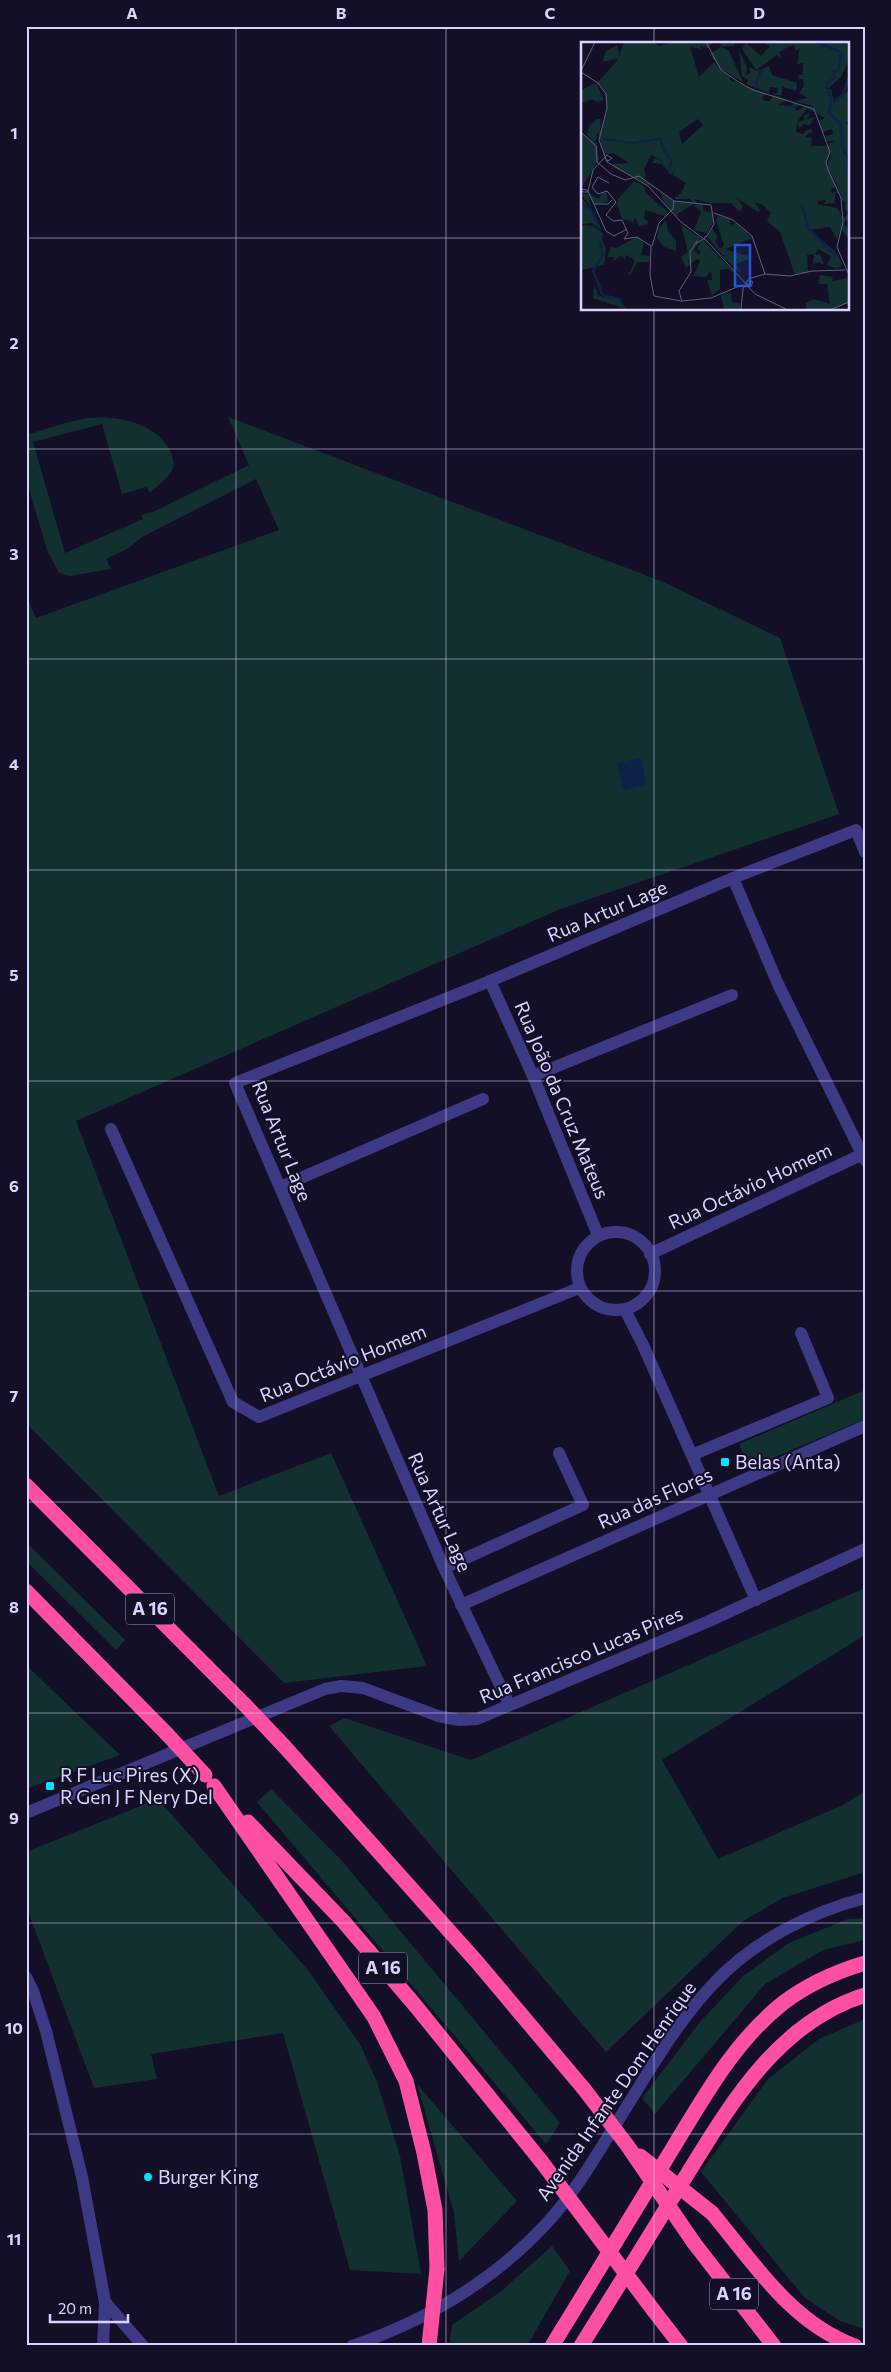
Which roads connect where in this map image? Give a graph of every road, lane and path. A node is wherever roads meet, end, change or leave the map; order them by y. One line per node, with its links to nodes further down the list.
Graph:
1 (865, 852): 2 (street, Rua Artur Lage)
2 (733, 878): 3 (street, Rua Artur Lage); 8 (street)
3 (490, 981): 5 (street, Rua João da Cruz Mateus); 9 (street, Rua Artur Lage)
4 (732, 995): 5 (street)
5 (533, 1076): 10 (street, Rua João da Cruz Mateus)
6 (483, 1099): 9 (street)
7 (111, 1129): 15 (street, Rua Octávio Homem)
8 (864, 1156): 11 (street, Rua Octávio Homem)
9 (280, 1187): 15 (street, Rua Artur Lage)
10 (598, 1235): 11 (street); 12 (street)
11 (650, 1254): 13 (street)
12 (579, 1288): 13 (street); 15 (street, Rua Octávio Homem)
13 (625, 1310): 18 (street)
14 (801, 1333): 18 (street)
15 (360, 1377): 22 (street, Rua Artur Lage)
16 (865, 1426): 20 (street, Rua das Flores)
17 (559, 1453): 22 (street)
18 (692, 1455): 20 (street)
19 (26, 1485): 34 (highway, A 16, bridge)
20 (710, 1494): 24 (street); 25 (street, Rua das Flores)
21 (865, 1549): 24 (street, Rua Francisco Lucas Pires)
22 (444, 1568): 25 (street, Rua Artur Lage)
23 (26, 1591): 27 (highway, A 16, bridge)
24 (756, 1600): 26 (street, Rua Francisco Lucas Pires)
25 (461, 1605): 26 (street, Rua Artur Lage)
26 (509, 1704): 28 (street, Rua Francisco Lucas Pires)
27 (209, 1781): 39 (highway, bridge); 42 (highway, A 16, bridge)
28 (26, 1813)
29 (865, 1898): 38 (street, Avenida Infante Dom Henrique)
30 (865, 1964): 40 (highway)
31 (26, 1977): 32 (street)
32 (30, 1993): 35 (street)
33 (865, 1995): 41 (highway)
34 (627, 2145): 43 (highway, A 16, bridge); 44 (highway, bridge)
35 (105, 2302): 36 (street); 37 (street)
36 (103, 2346)
37 (143, 2346)
38 (352, 2346)
39 (430, 2346)
40 (552, 2346)
41 (581, 2346)
42 (681, 2346)
43 (774, 2346)
44 (855, 2346)

